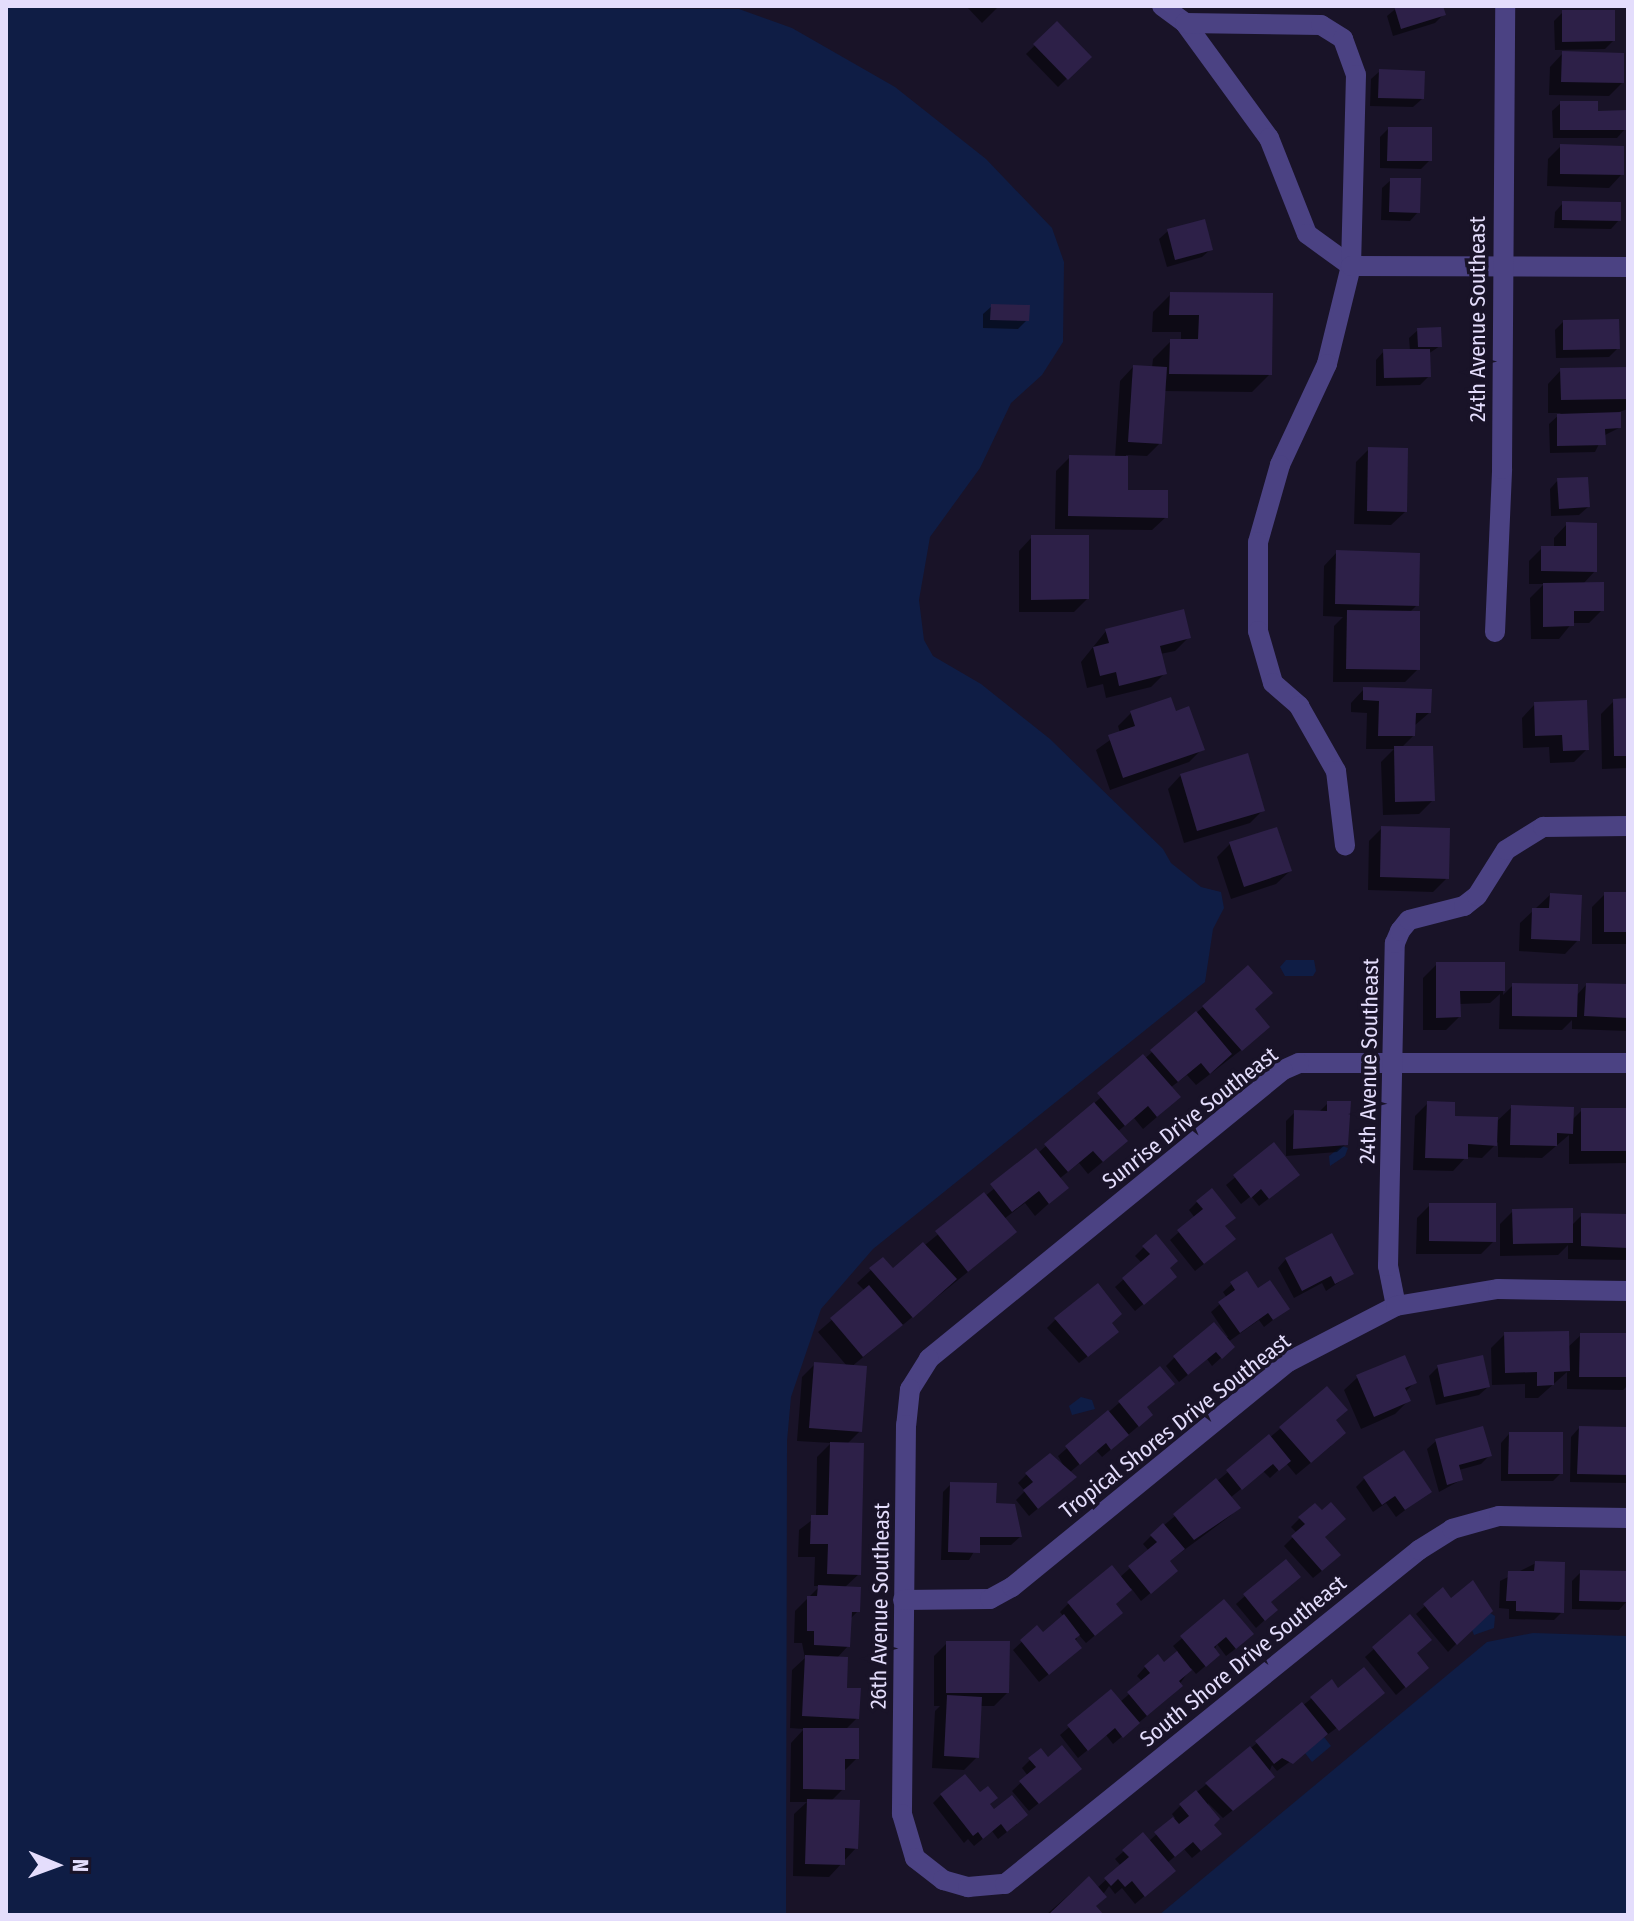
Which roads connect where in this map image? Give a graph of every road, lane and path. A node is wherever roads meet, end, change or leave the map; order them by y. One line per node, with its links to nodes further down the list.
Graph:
1 (1162, 6): 3 (street)
2 (1505, 6): 4 (street, 24th Avenue Southeast)
3 (1185, 23): 5 (street); 5 (street)
4 (1501, 265): 5 (street); 6 (street); 7 (street, 24th Avenue Southeast)
5 (1351, 266): 9 (street)
6 (1628, 267)
7 (1495, 632)
8 (1628, 826): 10 (street, 24th Avenue Southeast)
9 (1345, 845)
10 (1394, 1059): 11 (street, Sunrise Drive Southeast); 13 (street, 24th Avenue Southeast); 14 (street, Sunrise Drive Southeast)
11 (1628, 1063)
12 (1628, 1291): 13 (street, Tropical Shores Drive Southeast)
13 (1396, 1306): 16 (street, Tropical Shores Drive Southeast)
14 (929, 1359): 16 (street, 26th Avenue Southeast)
15 (1628, 1518): 17 (street, South Shore Drive Southeast)
16 (903, 1600): 17 (street, 26th Avenue Southeast)
17 (915, 1858)

